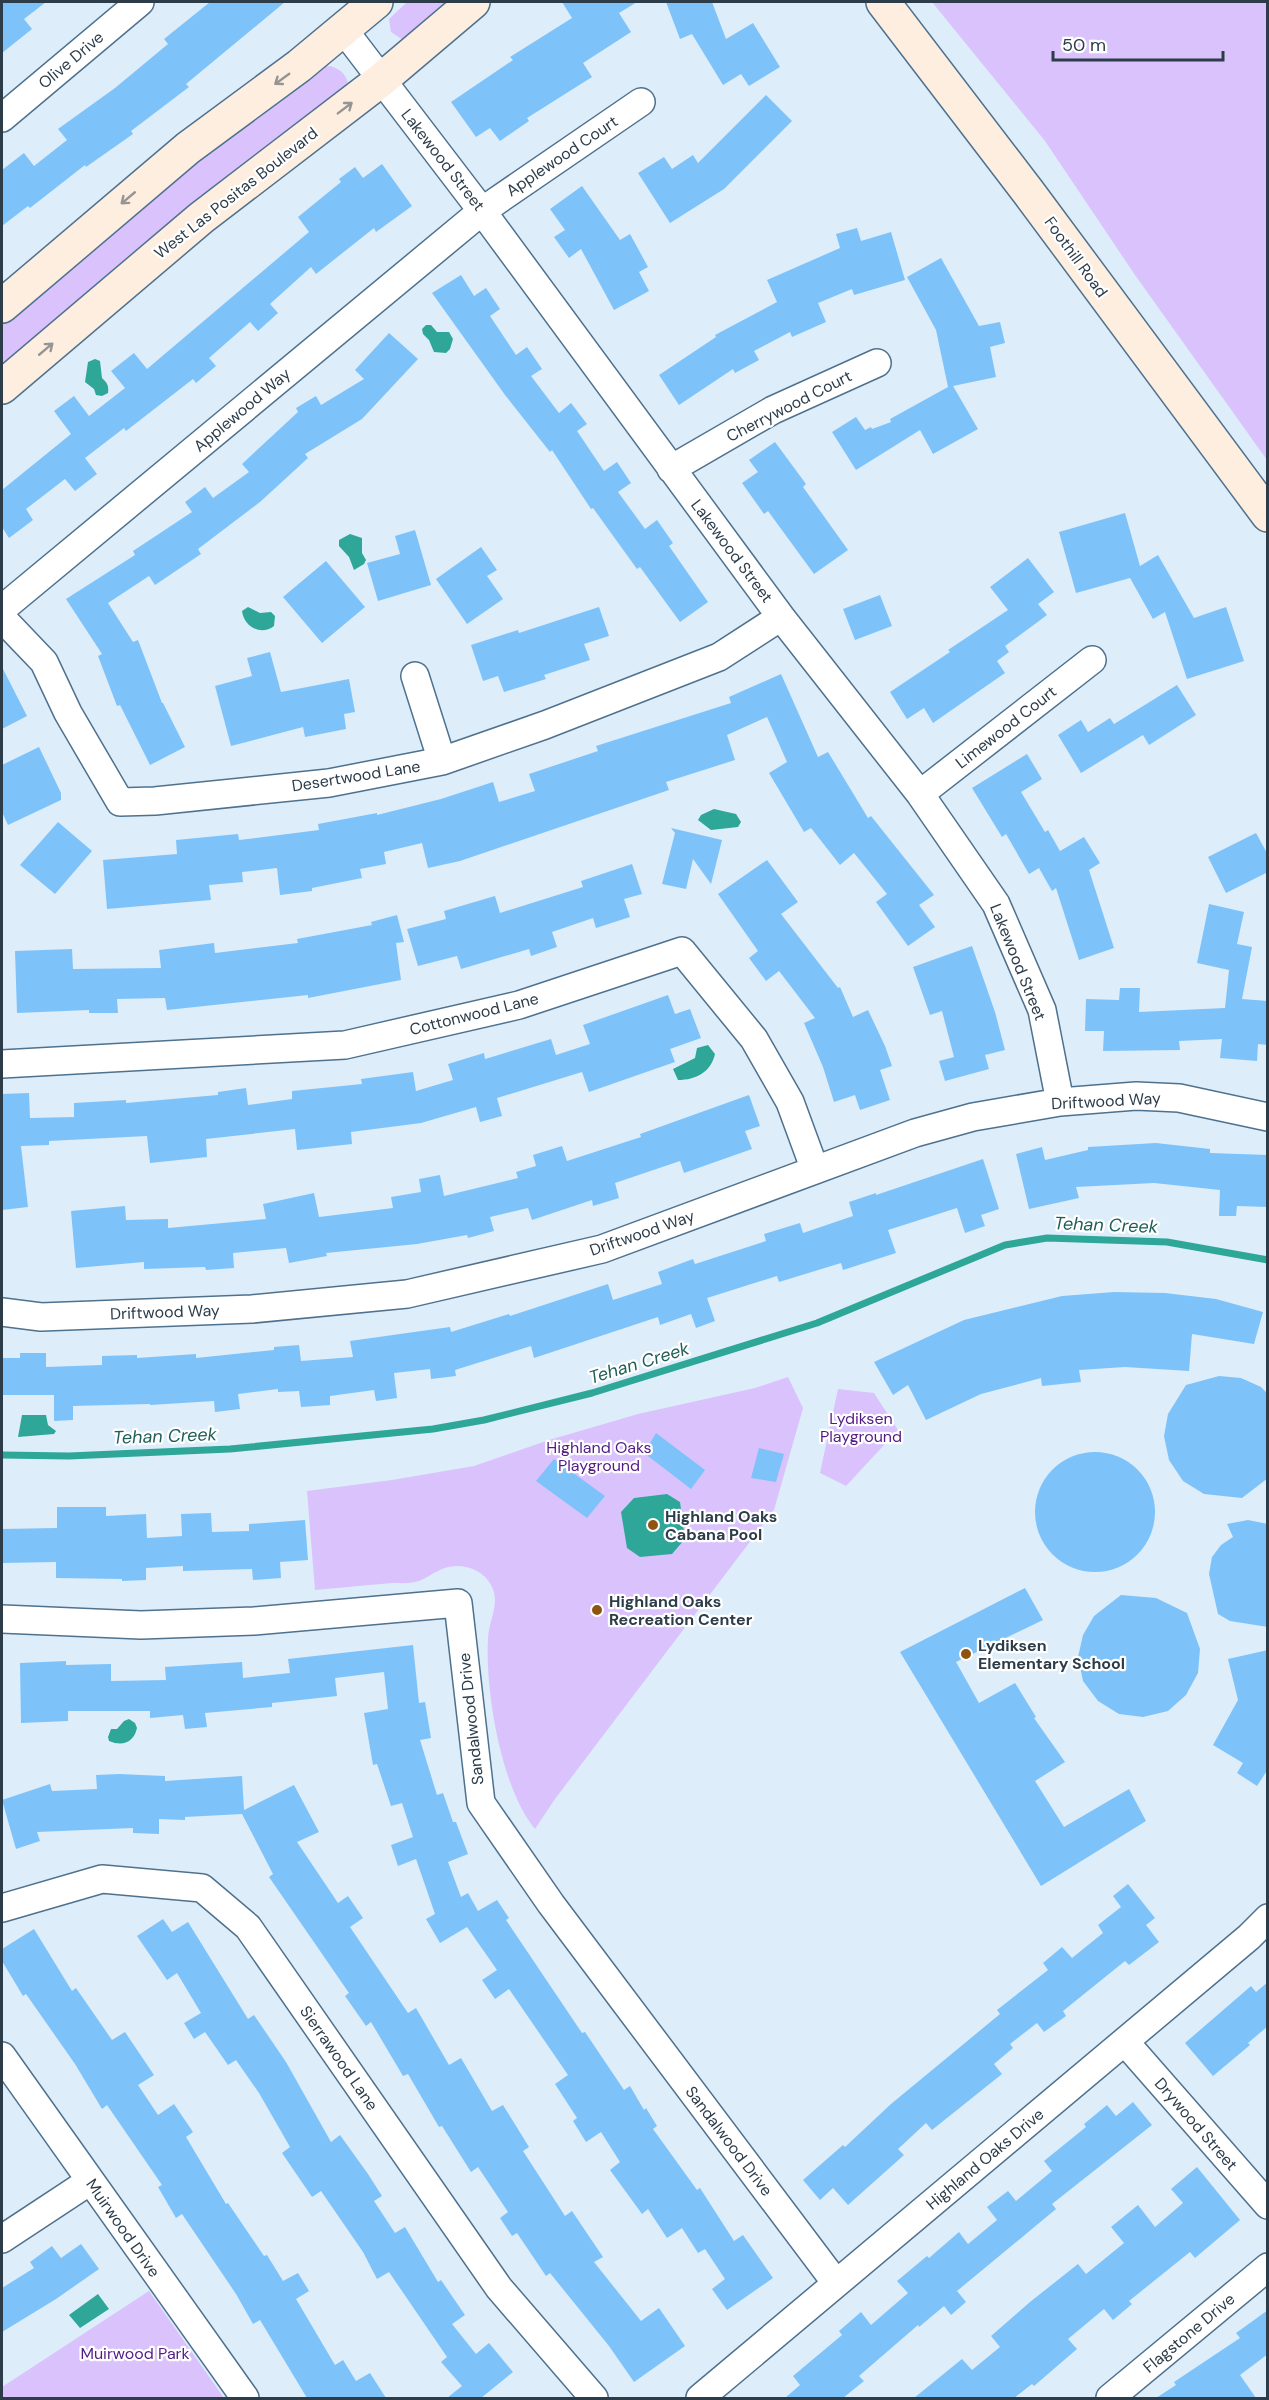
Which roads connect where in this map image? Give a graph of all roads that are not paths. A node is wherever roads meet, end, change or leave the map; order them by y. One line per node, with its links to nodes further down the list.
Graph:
1 (140, 2): 8 (street, Olive Drive)
2 (376, 2): 5 (main road)
3 (473, 2): 6 (main road, West Las Positas Boulevard)
4 (883, 2): 14 (main road, Foothill Road)
5 (343, 29): 6 (street, Lakewood Street); 10 (main road, one-way to 10)
6 (381, 80): 9 (street, Lakewood Street); 12 (main road, West Las Positas Boulevard, one-way to 6)
7 (641, 102): 9 (street, Applewood Court)
8 (2, 118)
9 (482, 211): 13 (street, Lakewood Street); 15 (street, Applewood Way)
10 (2, 306)
11 (877, 363): 13 (street, Cherrywood Court)
12 (2, 387)
13 (671, 469): 16 (street, Lakewood Street)
14 (1268, 515)
15 (2, 609)
16 (781, 617): 20 (street, Desertwood Lane); 21 (street, Lakewood Street)
17 (2, 618): 20 (street, Desertwood Lane)
18 (1092, 660): 21 (street, Limewood Court)
19 (415, 676): 20 (street)
20 (442, 761)
21 (920, 794): 23 (street, Lakewood Street)
22 (2, 1064): 25 (street, Cottonwood Lane)
23 (1060, 1102): 24 (street, Driftwood Way); 25 (street, Driftwood Way)
24 (1268, 1118)
25 (815, 1170): 26 (street, Driftwood Way)
26 (2, 1312)
27 (2, 1619): 36 (street, Sandalwood Drive)
28 (2, 1908): 38 (street, Sierrawood Lane)
29 (1268, 1918): 30 (street, Highland Oaks Drive)
30 (1125, 2042): 33 (street, Drywood Street); 36 (street, Highland Oaks Drive)
31 (2, 2056): 32 (street, Muirwood Drive)
32 (90, 2181): 34 (street); 37 (street, Muirwood Drive)
33 (1268, 2205)
34 (2, 2239)
35 (1268, 2267): 40 (street, Flagstone Drive)
36 (836, 2283): 39 (street, Highland Oaks Drive)
37 (245, 2398)
38 (594, 2398)
39 (700, 2398)
40 (1110, 2398)

